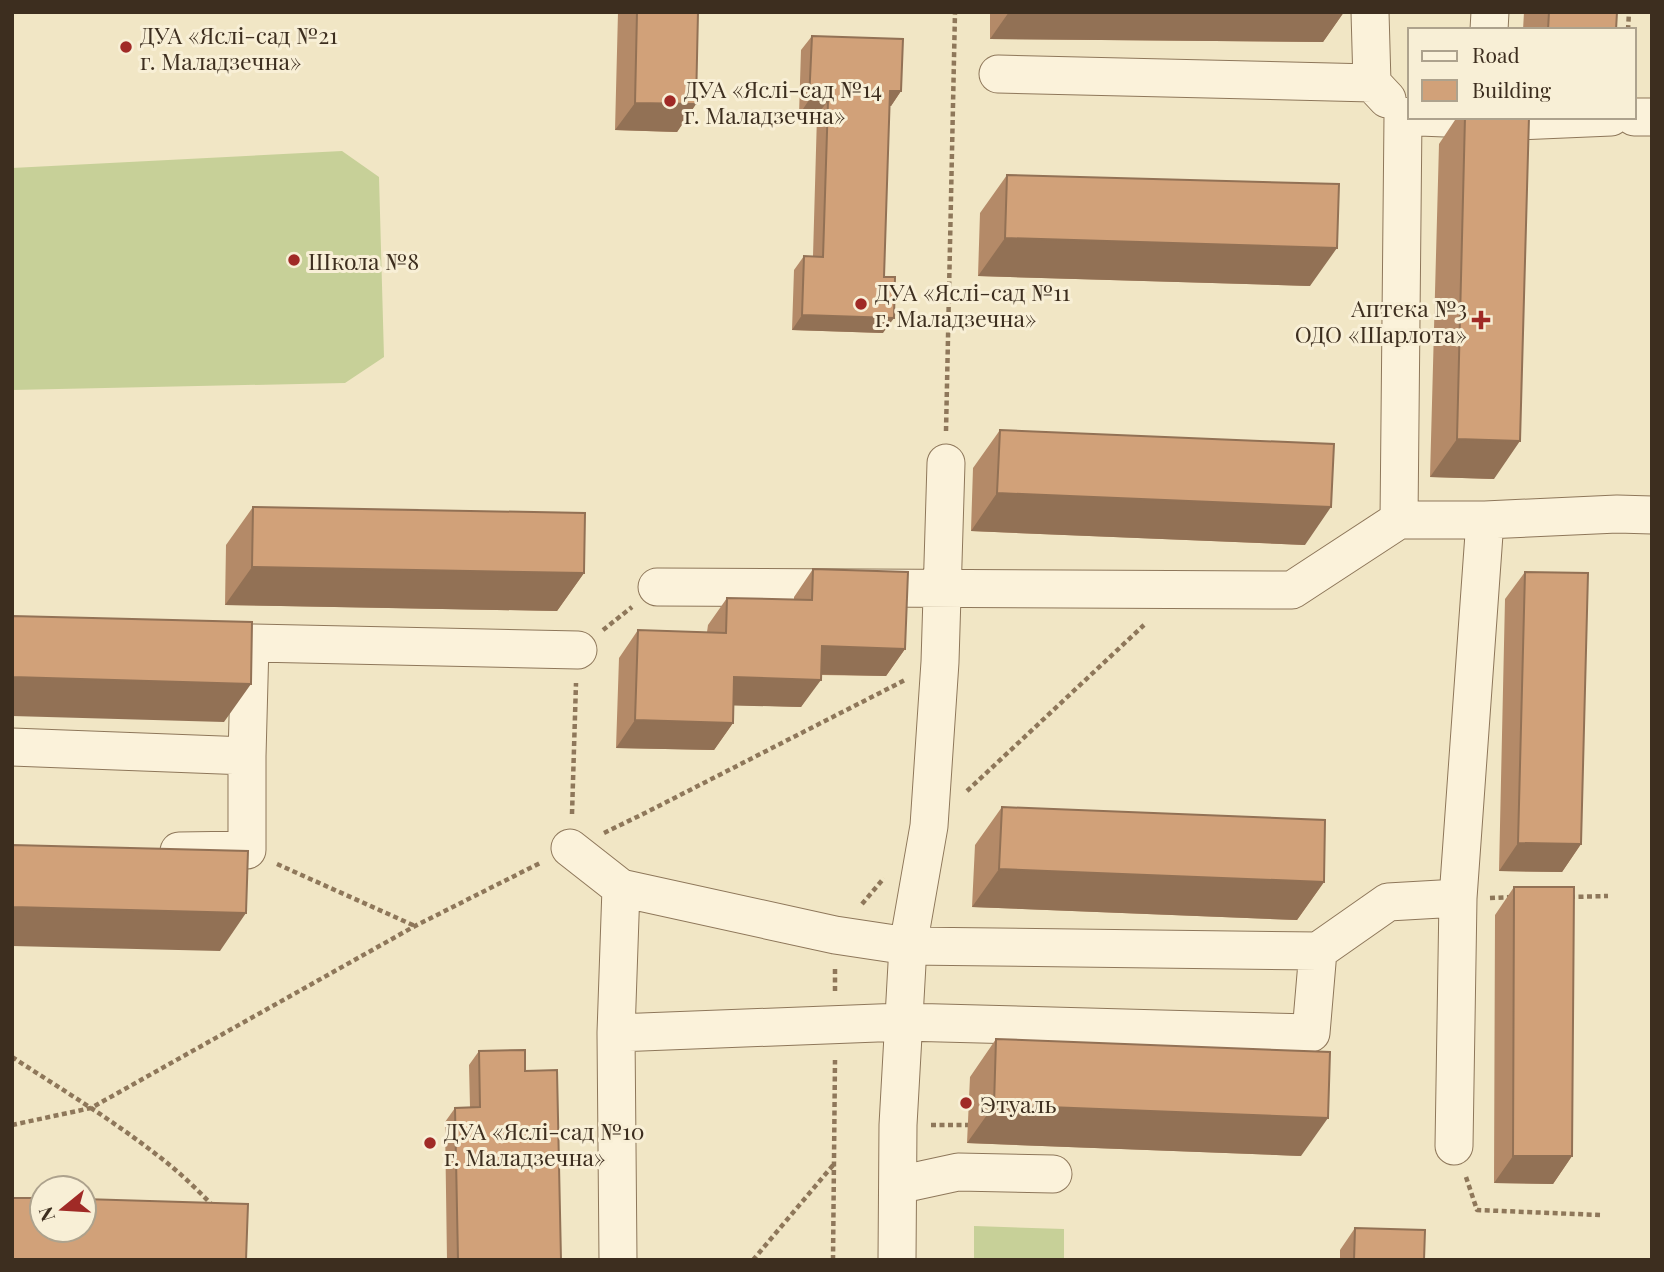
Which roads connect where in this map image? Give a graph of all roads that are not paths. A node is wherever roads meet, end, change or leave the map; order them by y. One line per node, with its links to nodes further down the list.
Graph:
1 (1370, 12): 3 (lane)
2 (998, 74): 3 (lane)
3 (1372, 83): 4 (lane)
4 (1408, 114)
5 (1411, 119): 8 (lane)
6 (946, 463): 11 (lane)
7 (1652, 515): 9 (lane)
8 (1399, 520): 9 (lane); 11 (lane)
9 (1485, 520): 18 (lane)
10 (657, 587): 11 (lane)
11 (942, 587): 19 (lane)
12 (578, 650): 14 (lane)
13 (12, 747): 14 (lane)
14 (247, 756): 16 (lane)
15 (570, 848): 17 (lane)
16 (150, 852)
17 (621, 888): 19 (lane); 22 (lane)
18 (1458, 898): 20 (lane); 23 (lane)
19 (908, 946): 20 (lane); 21 (lane)
20 (1318, 951): 21 (lane)
21 (904, 1022): 22 (lane); 25 (lane)
22 (616, 1033): 26 (lane)
23 (1454, 1146)
24 (1053, 1174): 25 (lane)
25 (898, 1185): 27 (lane)
26 (618, 1260)
27 (897, 1260)

